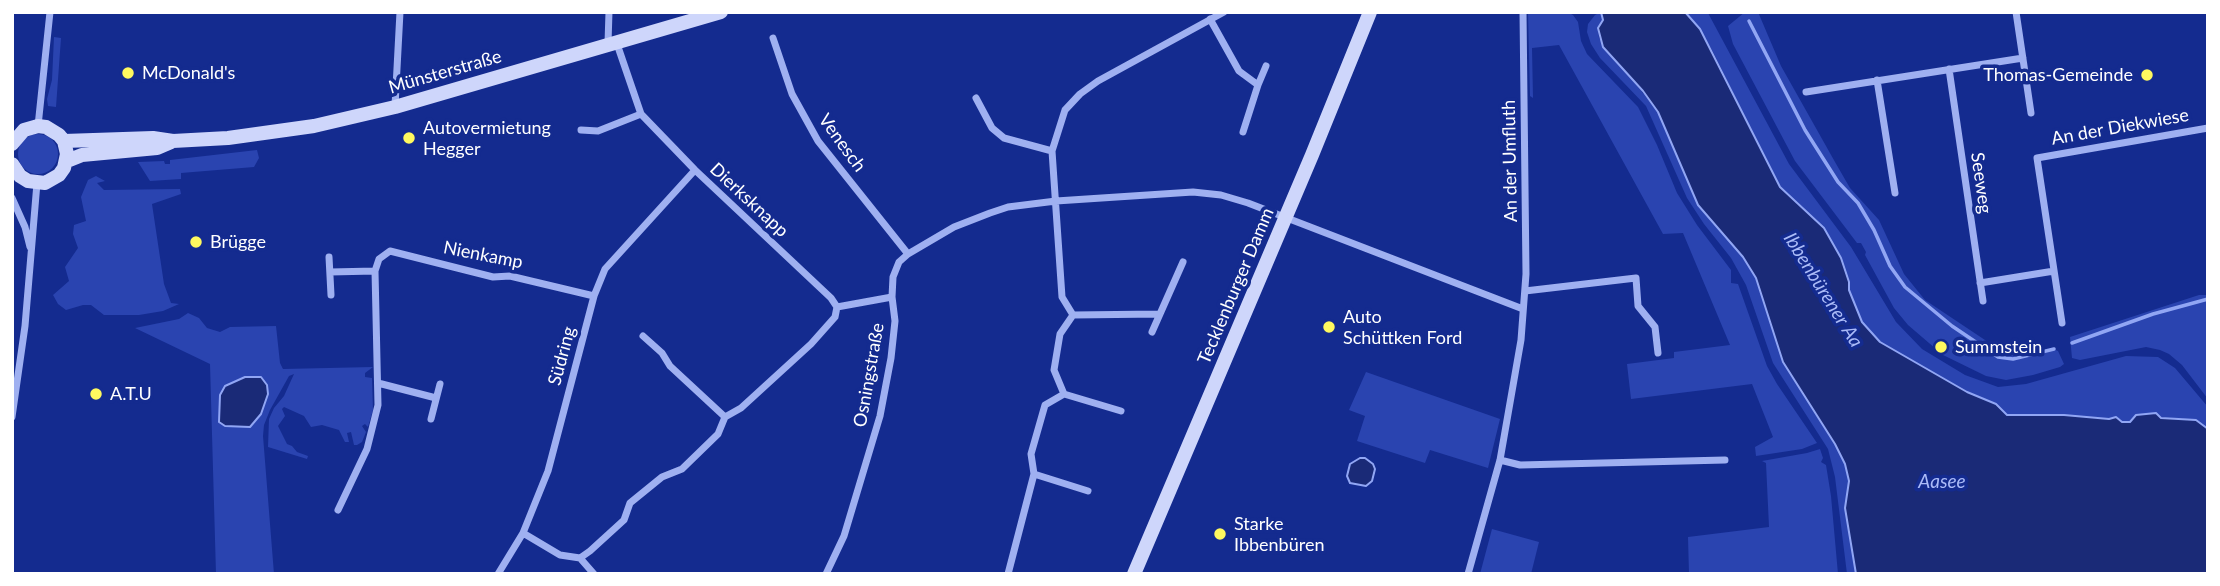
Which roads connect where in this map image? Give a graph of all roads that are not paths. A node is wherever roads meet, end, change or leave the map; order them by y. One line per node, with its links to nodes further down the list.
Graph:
1 (50, 12): 24 (street)
2 (400, 12): 21 (street)
3 (609, 12): 11 (street)
4 (721, 12): 11 (main road, Münsterstraße)
5 (1223, 12): 9 (street)
6 (1370, 12): 39 (main road, Tecklenburger Damm)
7 (1523, 12): 48 (street, An der Umfluth)
8 (2015, 12): 14 (street)
9 (1210, 19): 18 (street); 31 (street)
10 (773, 38): 12 (street, Venesch)
11 (612, 42): 21 (main road, Münsterstraße); 23 (street, Dierksknapp)
12 (777, 51): 13 (street); 41 (street, Venesch)
13 (768, 54)
14 (2022, 58): 16 (street); 22 (street)
15 (1266, 66): 18 (street)
16 (1949, 69): 17 (street); 47 (street, Seeweg)
17 (1877, 80): 19 (street); 36 (street)
18 (1258, 85): 27 (street)
19 (1806, 92)
20 (976, 98): 31 (street)
21 (395, 107): 29 (main road, Münsterstraße)
22 (2031, 113)
23 (641, 114): 26 (street); 34 (street, Dierksknapp)
24 (38, 126): 28 (main road); 30 (main road)
25 (2208, 128): 45 (street, An der Diekwiese)
26 (581, 130)
27 (1243, 132)
28 (64, 141): 29 (main road, Münsterstraße); 32 (main road)
29 (173, 141): 32 (main road, Münsterstraße)
30 (13, 142)
31 (1052, 150): 38 (street)
32 (67, 161): 35 (main road, Münsterstraße)
33 (12, 164): 35 (main road)
34 (695, 170): 50 (street, Südring); 53 (street, Dierksknapp)
35 (37, 183): 40 (street)
36 (1895, 193)
37 (12, 198): 40 (street)
38 (1056, 201): 39 (street); 41 (street); 56 (street)
39 (1285, 218): 54 (street); 80 (main road, Tecklenburger Damm)
40 (32, 254): 66 (street)
41 (908, 254): 51 (street, Osningstraße)
42 (330, 257): 46 (street)
43 (1183, 262): 55 (street)
44 (376, 271): 46 (street); 50 (street, Nienkamp); 61 (street)
45 (2054, 271): 47 (street); 57 (street)
46 (330, 272): 49 (street)
47 (1980, 283): 52 (street, Seeweg)
48 (1525, 290): 54 (street, An der Umfluth); 60 (street)
49 (331, 295)
50 (594, 296): 74 (street, Südring)
51 (892, 296): 53 (street); 78 (street, Osningstraße)
52 (1983, 301)
53 (837, 307): 67 (street)
54 (1523, 309): 69 (street, An der Umfluth)
55 (1160, 314): 56 (street); 58 (street)
56 (1073, 315): 63 (street)
57 (2062, 323)
58 (1152, 332)
59 (643, 335): 67 (street)
60 (1658, 353)
61 (378, 383): 64 (street); 73 (street)
62 (440, 384): 64 (street)
63 (1064, 394): 65 (street); 71 (street)
64 (436, 398): 68 (street)
65 (1121, 411)
66 (12, 417)
67 (725, 417): 75 (street)
68 (431, 419)
69 (1500, 460): 70 (street); 81 (street, An der Umfluth)
70 (1725, 460)
71 (1034, 474): 72 (street); 79 (street)
72 (1088, 491)
73 (338, 510)
74 (523, 533): 75 (street); 76 (street, Südring)
75 (580, 558): 77 (street)
76 (498, 574)
77 (594, 574)
78 (826, 574)
79 (1008, 574)
80 (1134, 574)
81 (1468, 574)

